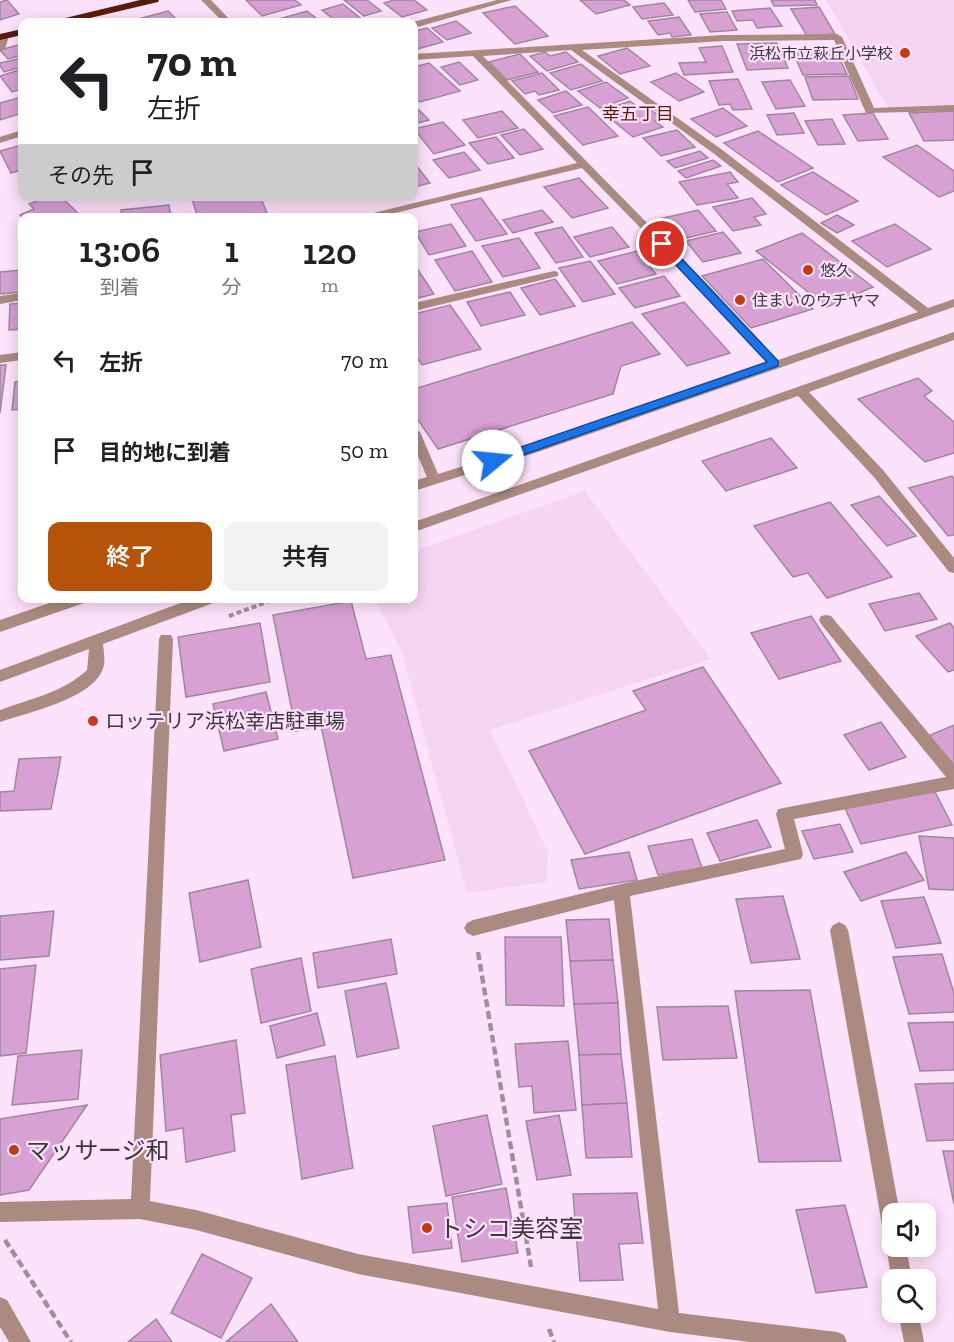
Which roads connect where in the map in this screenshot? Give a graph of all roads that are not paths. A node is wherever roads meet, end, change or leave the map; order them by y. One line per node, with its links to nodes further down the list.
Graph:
1 (154, 0): 4 (highway)
2 (206, 0): 5 (street)
3 (507, 0): 6 (street)
4 (78, 18)
5 (224, 18)
6 (418, 24)
7 (18, 33): 8 (highway)
8 (2, 37): 10 (street)
9 (574, 48): 11 (street); 13 (street); 23 (street)
10 (0, 49)
11 (475, 53): 12 (street); 16 (street)
12 (418, 57)
13 (954, 108)
14 (18, 134): 15 (street)
15 (0, 140)
16 (583, 165): 17 (street); 27 (street)
17 (379, 213)
18 (554, 274): 22 (street)
19 (18, 298): 20 (street)
20 (0, 300)
21 (954, 303): 23 (street)
22 (418, 306)
23 (926, 312): 27 (street)
24 (954, 336): 28 (street)
25 (18, 357): 26 (street)
26 (0, 359)
27 (774, 363): 30 (street)
28 (800, 390): 32 (street); 33 (street)
29 (418, 441): 30 (street)
30 (434, 479): 31 (street)
31 (418, 485)
32 (418, 526)
33 (954, 568)
34 (67, 603): 37 (street)
35 (198, 603): 39 (street)
36 (826, 620): 42 (street)
37 (0, 626)
38 (166, 639): 48 (street)
39 (96, 643): 40 (street); 41 (street)
40 (0, 676)
41 (0, 716)
42 (954, 775)
43 (954, 782): 44 (street)
44 (621, 891): 45 (street); 51 (street)
45 (473, 928)
46 (839, 930): 47 (street)
47 (888, 1203)
48 (140, 1209): 49 (street); 51 (street)
49 (0, 1212)
50 (0, 1307): 53 (street)
51 (670, 1322): 54 (street)
52 (910, 1323): 55 (street)
53 (21, 1342)
54 (837, 1342)
55 (914, 1342)

